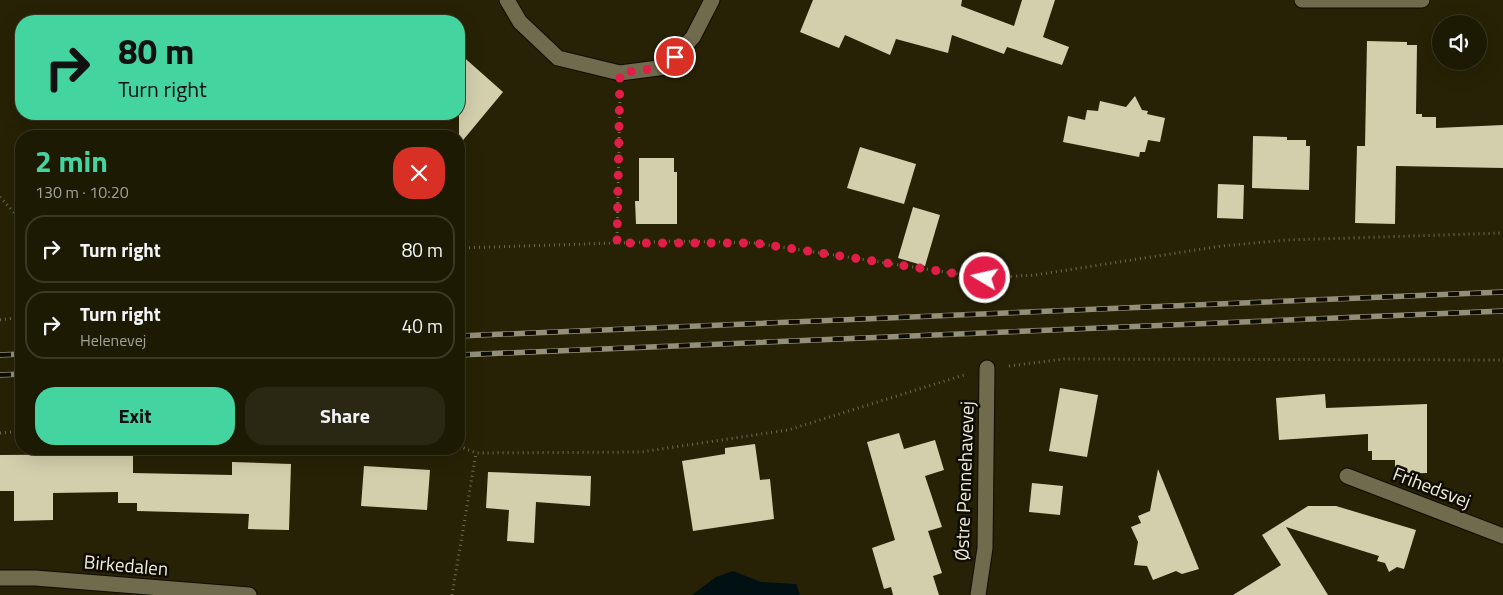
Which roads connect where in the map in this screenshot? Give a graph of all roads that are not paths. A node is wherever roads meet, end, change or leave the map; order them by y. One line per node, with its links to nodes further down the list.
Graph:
1 (507, 0): 2 (street)
2 (712, 0)
3 (1302, 0): 4 (street)
4 (1422, 0)
5 (987, 368): 10 (street, Østre Pennehavevej)
6 (1347, 476): 7 (street, Frihedsvej)
7 (1503, 536)
8 (0, 578): 9 (street, Birkedalen)
9 (249, 595)
10 (978, 595)

